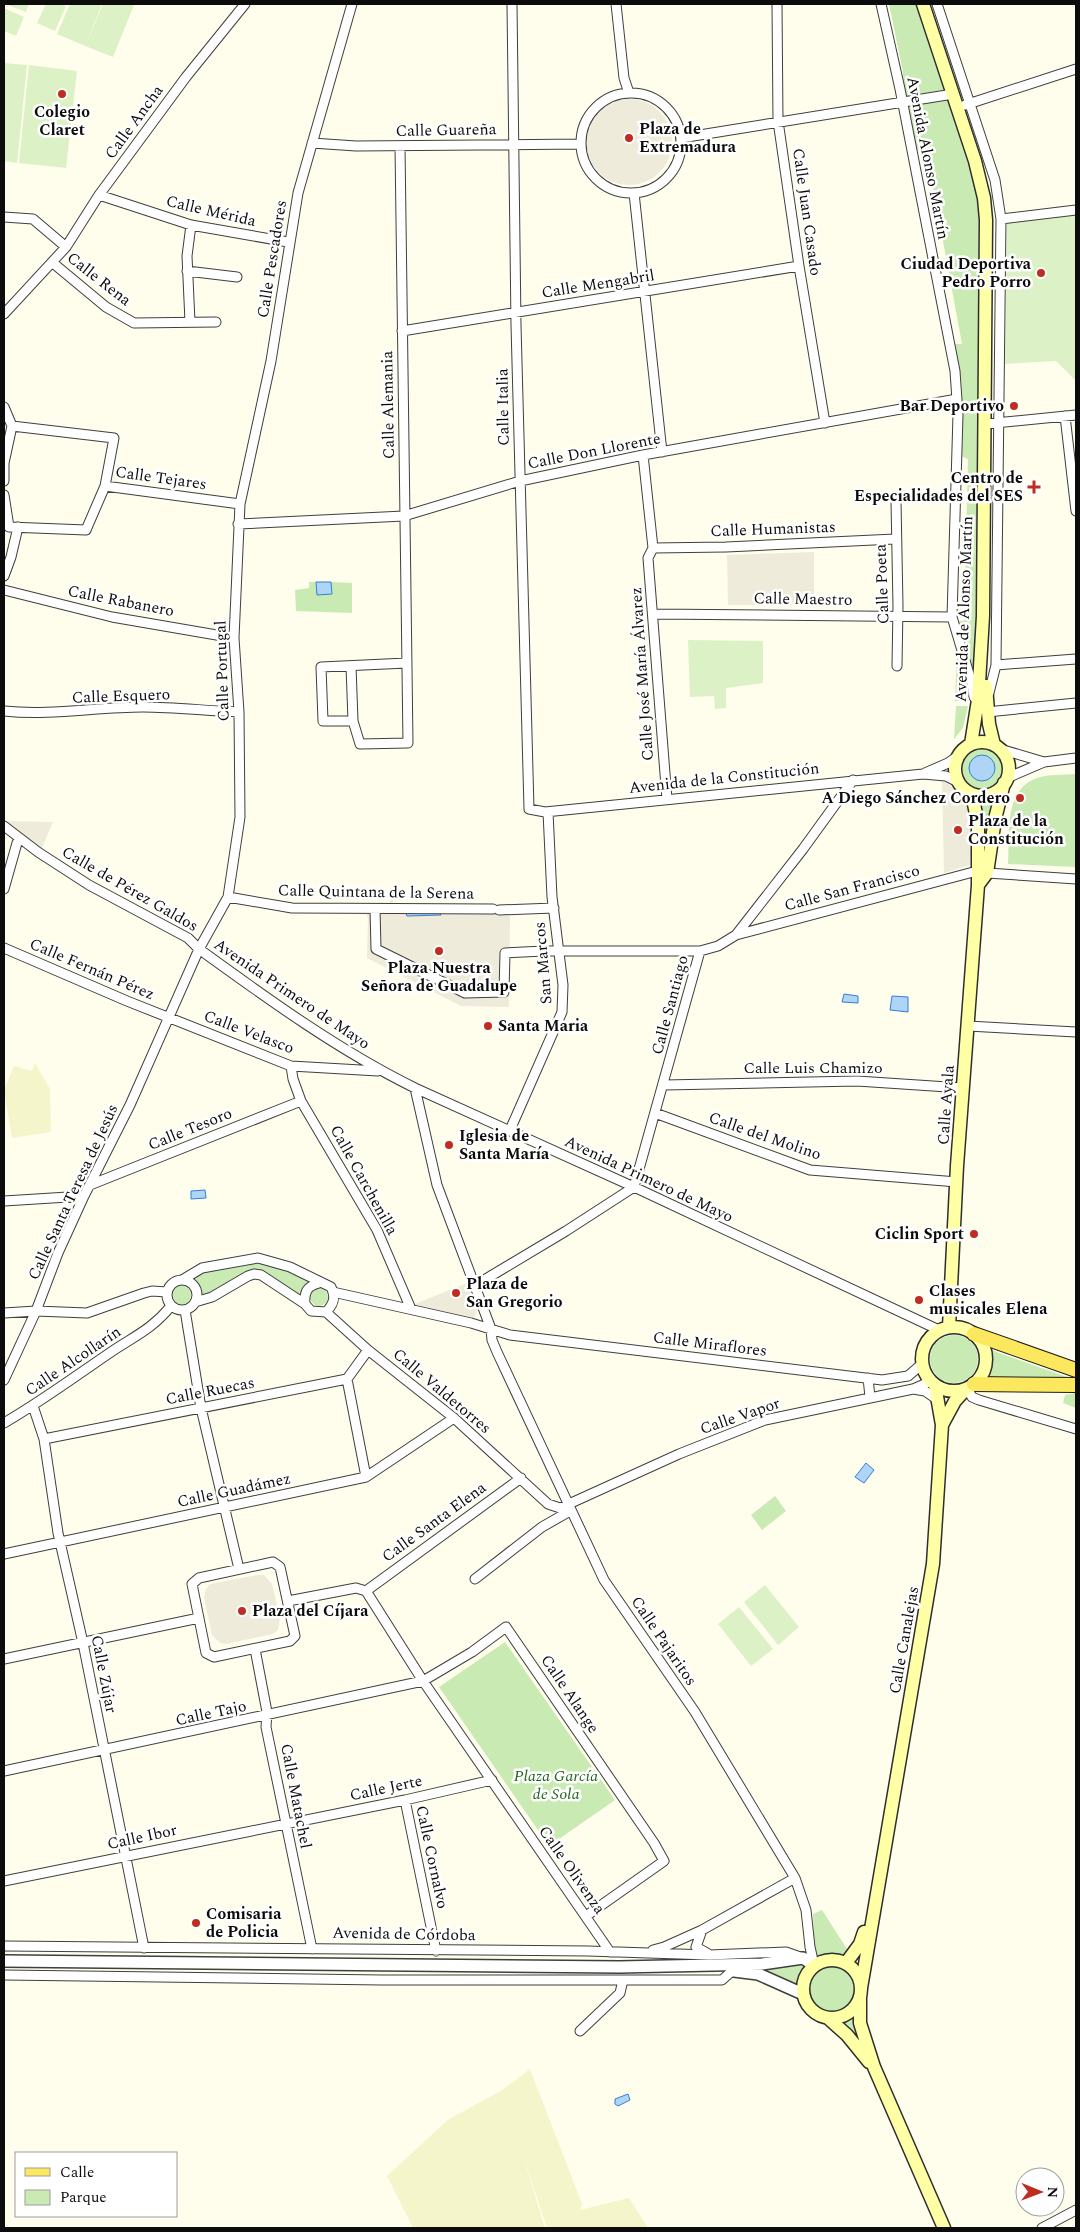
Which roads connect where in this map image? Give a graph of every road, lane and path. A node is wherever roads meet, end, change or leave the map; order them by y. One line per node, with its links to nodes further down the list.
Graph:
1 (245, 4): 22 (street, Calle Ancha)
2 (352, 4): 17 (street, Calle Pescadores)
3 (512, 4): 18 (street, Calle Italia)
4 (616, 4): 10 (street)
5 (777, 4): 15 (street, Calle Juan Casado)
6 (881, 4): 12 (street, Avenida Alonso Martín)
7 (923, 4): 11 (main road, Avenida de Alonso Martín)
8 (937, 4): 13 (street, Avenida de Alonso Martín)
9 (1076, 69): 13 (street)
10 (629, 93): 16 (street); 19 (street)
11 (953, 94): 12 (street); 14 (main road, Avenida de Alonso Martín)
12 (902, 102): 15 (street); 39 (street, Avenida Alonso Martín)
13 (970, 104): 14 (street); 25 (street, Avenida de Alonso Martín)
14 (957, 108): 45 (main road, Avenida de Alonso Martín)
15 (778, 121): 16 (street); 30 (street, Calle Juan Casado)
16 (681, 138): 21 (street)
17 (312, 143): 20 (street, Calle Guareña); 27 (street, Calle Pescadores)
18 (515, 144): 19 (street, Calle Guareña); 20 (street, Calle Guareña); 35 (street, Calle Italia)
19 (581, 144): 21 (street)
20 (400, 146): 38 (street, Calle Alemania)
21 (634, 193): 33 (street)
22 (99, 195): 26 (street, Calle Mérida); 28 (street, Calle Ancha)
23 (1076, 210): 25 (street)
24 (4, 217): 28 (street)
25 (1001, 219): 44 (street, Avenida de Alonso Martín)
26 (191, 225): 27 (street, Calle Mérida); 31 (street)
27 (288, 242): 55 (street, Calle Pescadores)
28 (66, 247): 29 (street, Calle Ancha)
29 (53, 263): 34 (street, Calle Ancha); 36 (street, Calle Rena)
30 (799, 266): 33 (street, Calle Mengabril); 43 (street, Calle Juan Casado)
31 (187, 271): 32 (street); 36 (street)
32 (237, 277)
33 (645, 292): 35 (street, Calle Mengabril); 47 (street)
34 (6, 310)
35 (516, 313): 38 (street, Calle Mengabril); 51 (street, Calle Italia)
36 (190, 322): 37 (street, Calle Rena)
37 (216, 322)
38 (402, 331): 57 (street, Calle Alemania)
39 (957, 399): 43 (street, Calle Don Llorente); 66 (street, Avenida Alonso Martín)
40 (4, 407): 46 (street)
41 (1076, 415): 42 (street)
42 (1065, 416): 44 (street); 56 (street)
43 (825, 422): 47 (street, Calle Don Llorente)
44 (998, 423): 45 (street); 70 (street, Avenida de Alonso Martín)
45 (985, 424): 74 (main road, Avenida de Alonso Martín)
46 (12, 426): 49 (street); 52 (street)
47 (662, 452): 48 (street, Calle Don Llorente)
48 (643, 455): 51 (street, Calle Don Llorente); 61 (street, Calle José María Álvarez)
49 (4, 463): 50 (street)
50 (4, 481)
51 (520, 481): 57 (street, Calle Don Llorente); 91 (street, Calle Italia)
52 (106, 486): 55 (street, Calle Tejares); 59 (street, Calle Tejares)
53 (4, 495): 59 (street)
54 (896, 501): 60 (street, Calle Poeta)
55 (240, 504): 58 (street, Calle Pescadores)
56 (1076, 511)
57 (404, 516): 58 (street, Calle Don Llorente); 69 (street, Calle Alemania)
58 (238, 524): 67 (street, Calle Portugal)
59 (18, 528): 62 (street)
60 (895, 539): 61 (street, Calle Humanistas); 65 (street, Calle Poeta)
61 (652, 548): 64 (street, Calle José María Álvarez)
62 (4, 576)
63 (4, 590): 67 (street, Calle Rabanero)
64 (654, 614): 65 (street, Calle Maestro); 90 (street, Calle José María Álvarez)
65 (898, 616): 66 (street, Calle Maestro); 72 (street, Calle Poeta)
66 (952, 616): 78 (street, Avenida Alonso Martín)
67 (234, 638): 76 (street, Calle Portugal)
68 (1076, 659): 70 (street)
69 (407, 663): 71 (street); 77 (street, Calle Alemania)
70 (996, 665): 74 (street, Avenida de Alonso Martín)
71 (351, 666): 77 (street); 77 (street)
72 (897, 666)
73 (1076, 703): 74 (street)
74 (984, 704): 78 (main road, Avenida de Alonso Martín); 79 (main road, Avenida de Alonso Martín)
75 (4, 711): 76 (street, Calle Esquero)
76 (239, 712): 98 (street, Calle Portugal)
77 (353, 721)
78 (973, 739): 79 (main road); 80 (main road)
79 (997, 747): 82 (street); 85 (main road)
80 (958, 756): 83 (street, Avenida de la Constitución); 86 (main road)
81 (1076, 758): 82 (street)
82 (1044, 762): 85 (street)
83 (923, 774): 84 (street, Avenida de la Constitución); 86 (street, Avenida de la Constitución)
84 (853, 780): 87 (street, Avenida de la Constitución); 89 (street, Calle Santiago)
85 (1005, 781): 88 (main road); 95 (main road, Calle Ayala)
86 (958, 782): 88 (main road)
87 (827, 783): 89 (street); 90 (street, Avenida de la Constitución)
88 (968, 792): 95 (main road)
89 (841, 796): 101 (street, Calle Santiago)
90 (667, 799): 92 (street, Avenida de la Constitución)
91 (529, 809): 92 (street, Avenida de la Constitución)
92 (548, 812): 100 (street, San Marcos)
93 (4, 826): 94 (street, Calle de Pérez Galdos)
94 (20, 840): 97 (street); 103 (street, Calle de Pérez Galdos)
95 (982, 872): 96 (street, Calle San Francisco); 101 (street, Calle San Francisco); 107 (main road, Calle Ayala)
96 (1076, 879)
97 (4, 889)
98 (228, 898): 99 (street, Calle Quintana de la Serena); 103 (street, Calle Santa Teresa de Jesús)
99 (375, 908): 100 (street, Calle Quintana de la Serena); 104 (street)
100 (554, 908): 104 (street, San Marcos)
101 (736, 935): 105 (street, Calle Santiago)
102 (4, 948): 106 (street, Calle Fernán Pérez)
103 (199, 949): 106 (street, Calle Santa Teresa de Jesús); 110 (street, Avenida Primero de Mayo)
104 (559, 951): 105 (street); 118 (street, San Marcos)
105 (700, 951): 111 (street, Calle Santiago)
106 (168, 1017): 109 (street, Calle Velasco); 120 (street, Calle Santa Teresa de Jesús)
107 (968, 1026): 108 (street); 113 (main road, Calle Ayala)
108 (1076, 1032)
109 (290, 1066): 110 (street, Calle Velasco); 115 (street, Calle Carchenilla)
110 (381, 1071): 112 (street, Avenida Primero de Mayo)
111 (664, 1085): 113 (street, Calle Luis Chamizo); 117 (street, Calle Santiago)
112 (415, 1088): 114 (street, Avenida Primero de Mayo); 116 (street)
113 (963, 1088): 119 (main road, Calle Ayala)
114 (429, 1095): 116 (street); 118 (street, Avenida Primero de Mayo)
115 (302, 1101): 120 (street, Calle Tesoro); 132 (street, Calle Carchenilla)
116 (419, 1105): 126 (street)
117 (655, 1114): 119 (street, Calle del Molino); 121 (street, Calle Santiago)
118 (510, 1130): 121 (street, Avenida Primero de Mayo)
119 (957, 1182): 138 (main road, Calle Ayala)
120 (90, 1185): 122 (street, Calle Santa Teresa de Jesús)
121 (634, 1187): 126 (street); 138 (street, Avenida Primero de Mayo)
122 (84, 1196): 123 (street); 133 (street, Calle Santa Teresa de Jesús)
123 (4, 1200)
124 (182, 1280): 125 (street); 128 (street); 129 (street)
125 (318, 1282): 127 (street); 130 (street)
126 (474, 1286): 134 (street)
127 (332, 1289): 132 (street); 135 (street)
128 (167, 1292): 131 (street); 133 (street)
129 (195, 1302): 130 (street, Calle Valdetorres); 131 (street)
130 (305, 1304): 135 (street, Calle Valdetorres)
131 (178, 1309): 154 (street, Calle Alcollarín); 156 (street)
132 (411, 1309): 137 (street)
133 (36, 1311): 136 (street); 146 (street, Calle Santa Teresa de Jesús)
134 (484, 1311): 137 (street); 139 (street)
135 (322, 1312): 141 (street, Calle Valdetorres)
136 (4, 1313)
137 (471, 1323): 139 (street)
138 (942, 1324): 140 (main road); 142 (main road)
139 (491, 1328): 144 (street, Calle Miraflores); 164 (street, Calle Pajaritos)
140 (974, 1334): 143 (main road); 149 (main road)
141 (368, 1350): 145 (street); 157 (street, Calle Valdetorres)
142 (922, 1364): 144 (street, Calle Miraflores); 147 (main road)
143 (1076, 1370)
144 (868, 1378): 151 (street)
145 (347, 1379): 156 (street, Calle Ruecas); 162 (street)
146 (4, 1380)
147 (933, 1383): 149 (main road); 150 (street, Calle Vapor); 152 (main road, Calle Canalejas)
148 (1076, 1385): 149 (main road)
149 (969, 1387): 153 (street); 155 (main road)
150 (912, 1389): 151 (street, Calle Vapor); 152 (street)
151 (870, 1397): 167 (street, Calle Vapor)
152 (938, 1400): 159 (main road, Calle Canalejas)
153 (979, 1400): 155 (street); 160 (street)
154 (33, 1406): 158 (street, Calle Alcollarín); 161 (street, Calle Zújar)
155 (952, 1407): 159 (main road)
156 (201, 1408): 161 (street, Calle Ruecas); 166 (street)
157 (454, 1418): 162 (street, Calle Guadámez); 163 (street, Calle Valdetorres)
158 (4, 1423)
159 (942, 1425): 188 (main road, Calle Canalejas)
160 (1076, 1429)
161 (44, 1439): 168 (street, Calle Zújar)
162 (366, 1477): 166 (street, Calle Guadámez)
163 (521, 1478): 165 (street, Calle Valdetorres); 172 (street, Calle Santa Elena)
164 (561, 1492): 165 (street); 167 (street, Calle Pajaritos)
165 (539, 1495): 167 (street, Calle Valdetorres)
166 (226, 1507): 168 (street, Calle Guadámez); 170 (street)
167 (569, 1508): 171 (street, Calle Vapor); 186 (street, Calle Pajaritos)
168 (61, 1542): 169 (street, Calle Guadámez); 175 (street, Calle Zújar)
169 (4, 1554)
170 (239, 1569): 173 (street); 174 (street)
171 (475, 1579)
172 (366, 1591): 173 (street); 178 (street, Calle Olivenza)
173 (288, 1600): 176 (street)
174 (199, 1618): 175 (street); 176 (street)
175 (83, 1643): 177 (street); 180 (street, Calle Zújar)
176 (255, 1648): 179 (street, Calle Matachel)
177 (4, 1659)
178 (423, 1681): 179 (street, Calle Tajo); 182 (street, Calle Olivenza); 189 (street, Calle Alange)
179 (266, 1717): 180 (street, Calle Tajo); 184 (street, Calle Matachel)
180 (104, 1751): 181 (street, Calle Tajo); 185 (street, Calle Zújar)
181 (4, 1772)
182 (492, 1780): 183 (street, Calle Jerte); 189 (street, Calle Olivenza)
183 (405, 1800): 184 (street, Calle Jerte); 194 (street, Calle Cornalvo)
184 (286, 1823): 185 (street, Calle Ibor); 193 (street, Calle Matachel)
185 (126, 1856): 187 (street, Calle Ibor); 192 (street, Calle Zújar)
186 (795, 1878): 190 (street); 201 (street, Calle Pajaritos)
187 (4, 1881)
188 (875, 1899): 200 (main road, Calle Canalejas); 206 (main road, Calle Canalejas)
189 (586, 1916): 195 (street, Calle Olivenza)
190 (702, 1930): 196 (street); 197 (street)
191 (4, 1946): 192 (street, Avenida de Córdoba)
192 (144, 1948): 193 (street, Avenida de Córdoba)
193 (312, 1949): 194 (street, Avenida de Córdoba)
194 (436, 1950): 195 (street, Avenida de Córdoba)
195 (610, 1952): 196 (street, Avenida de Córdoba)
196 (638, 1952): 197 (street, Avenida de Córdoba)
197 (709, 1955): 198 (street, Avenida de Córdoba)
198 (804, 1958): 201 (street, Avenida de Córdoba); 202 (street, Avenida de Córdoba)
199 (4, 1961): 202 (street, Avenida de Córdoba)
200 (846, 1963): 201 (main road); 206 (main road)
201 (814, 1965): 207 (main road)
202 (690, 1966): 203 (street, Avenida de Córdoba)
203 (732, 1971): 205 (street); 207 (street, Avenida de Córdoba)
204 (4, 1975): 205 (street)
205 (623, 1980): 209 (street)
206 (861, 1993): 208 (main road); 210 (main road, Calle Canalejas)
207 (803, 1994): 208 (main road)
208 (828, 2018): 210 (main road)
209 (580, 2031)
210 (874, 2067): 212 (main road)
211 (1076, 2210): 213 (street)
212 (944, 2228)
213 (1042, 2228)

